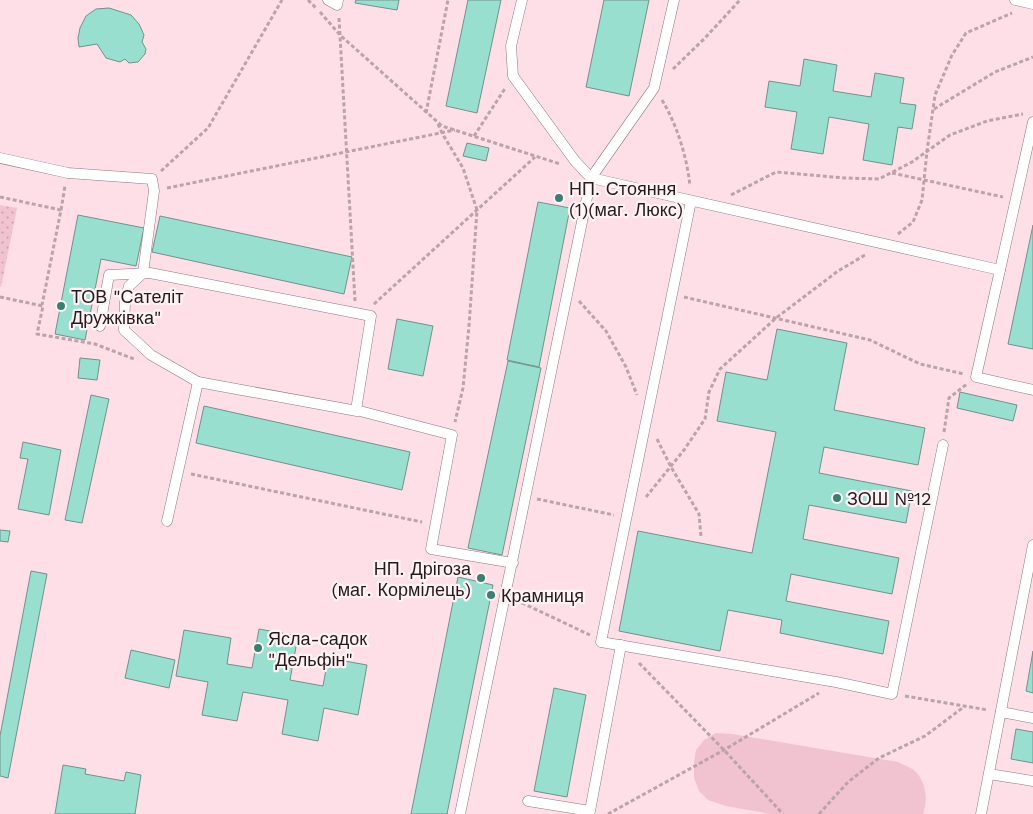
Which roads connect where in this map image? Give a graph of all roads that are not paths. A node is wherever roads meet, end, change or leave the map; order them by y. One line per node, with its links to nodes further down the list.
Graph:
1 (522, 0): 7 (lane)
2 (674, 0): 7 (lane)
3 (1015, 0): 4 (lane)
4 (1032, 3)
5 (1033, 122): 9 (lane)
6 (0, 158): 10 (lane)
7 (588, 175): 8 (lane); 18 (lane)
8 (691, 201): 9 (lane); 19 (lane)
9 (1000, 270): 13 (lane)
10 (143, 273): 11 (lane); 12 (lane); 14 (lane)
11 (100, 326)
12 (198, 382): 14 (lane); 16 (lane)
13 (1033, 390)
14 (357, 411): 18 (lane)
15 (943, 445): 19 (lane)
16 (167, 521)
17 (1033, 545): 20 (lane)
18 (513, 563): 26 (lane)
19 (620, 645): 25 (lane)
20 (1001, 712): 21 (lane); 22 (lane)
21 (1033, 718)
22 (989, 774): 23 (lane); 27 (lane)
23 (1033, 781)
24 (528, 801): 25 (lane)
25 (590, 813)
26 (460, 814)
27 (981, 814)

